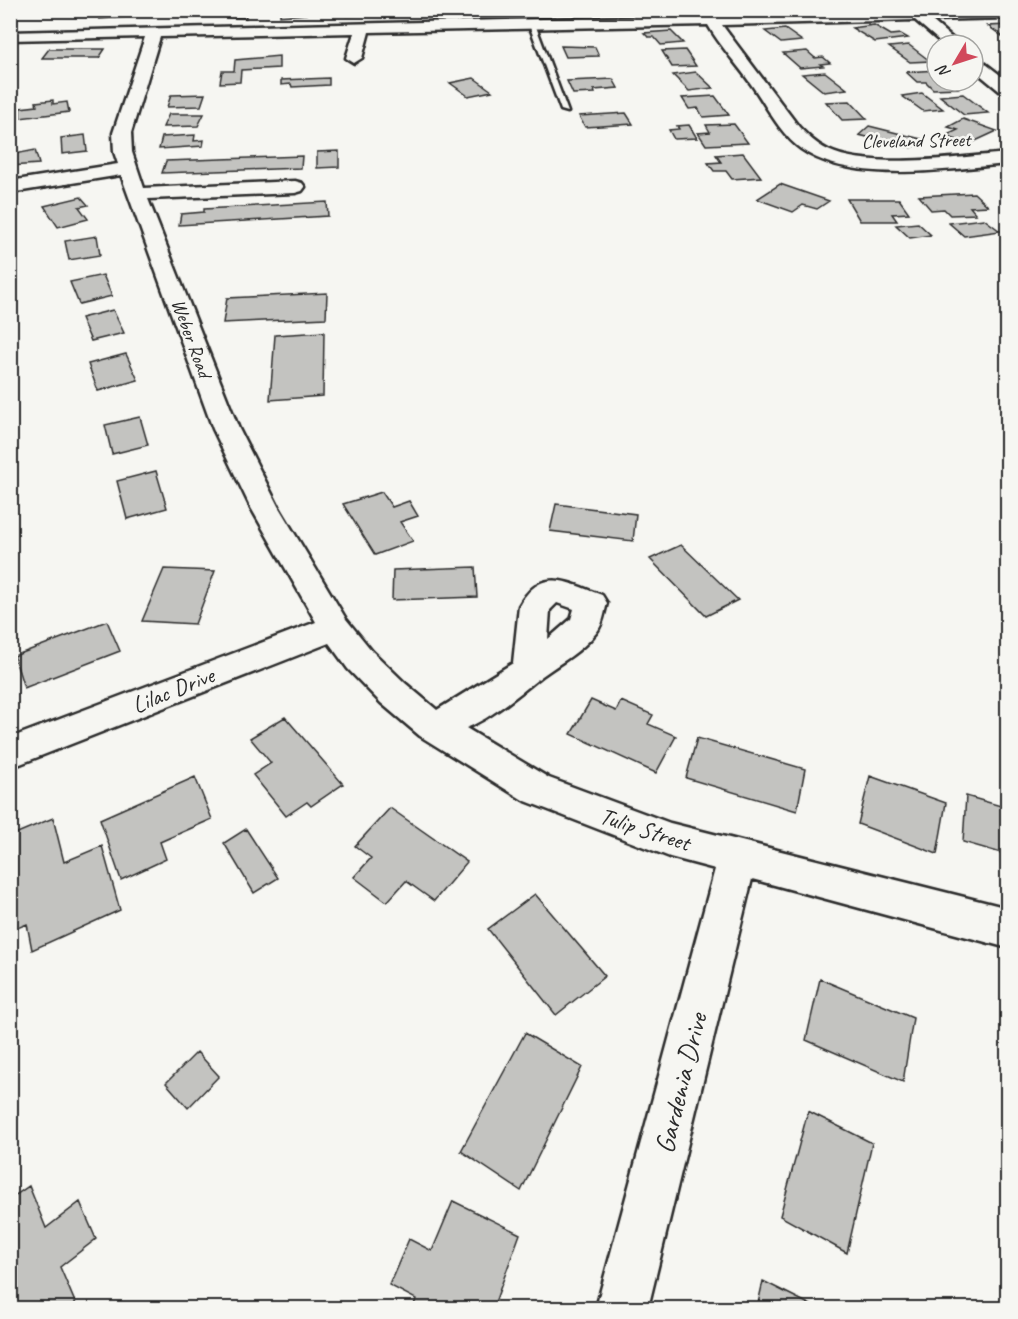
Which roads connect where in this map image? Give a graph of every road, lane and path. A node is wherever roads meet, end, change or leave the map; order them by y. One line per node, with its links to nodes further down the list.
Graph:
1 (970, 13): 2 (street); 3 (street)
2 (1008, 14)
3 (918, 16): 4 (street); 8 (street)
4 (712, 19): 5 (street); 14 (street, Cleveland Street)
5 (531, 24): 6 (street); 13 (lane)
6 (363, 28): 7 (street); 10 (street)
7 (153, 33): 9 (street); 15 (street, Weber Road)
8 (939, 33)
9 (10, 36)
10 (354, 58)
11 (985, 72): 12 (street)
12 (1008, 90)
13 (565, 110)
14 (1008, 158)
15 (127, 168): 16 (street); 18 (street, Weber Road)
16 (10, 187)
17 (295, 187): 18 (street)
18 (135, 194): 19 (street, Weber Road)
19 (335, 628): 21 (street, Tulip Street); 22 (street, Lilac Drive)
20 (529, 668): 21 (street)
21 (432, 726): 23 (street, Tulip Street)
22 (10, 753)
23 (738, 857): 24 (street, Tulip Street); 25 (street, Gardenia Drive)
24 (1008, 928)
25 (622, 1308)

